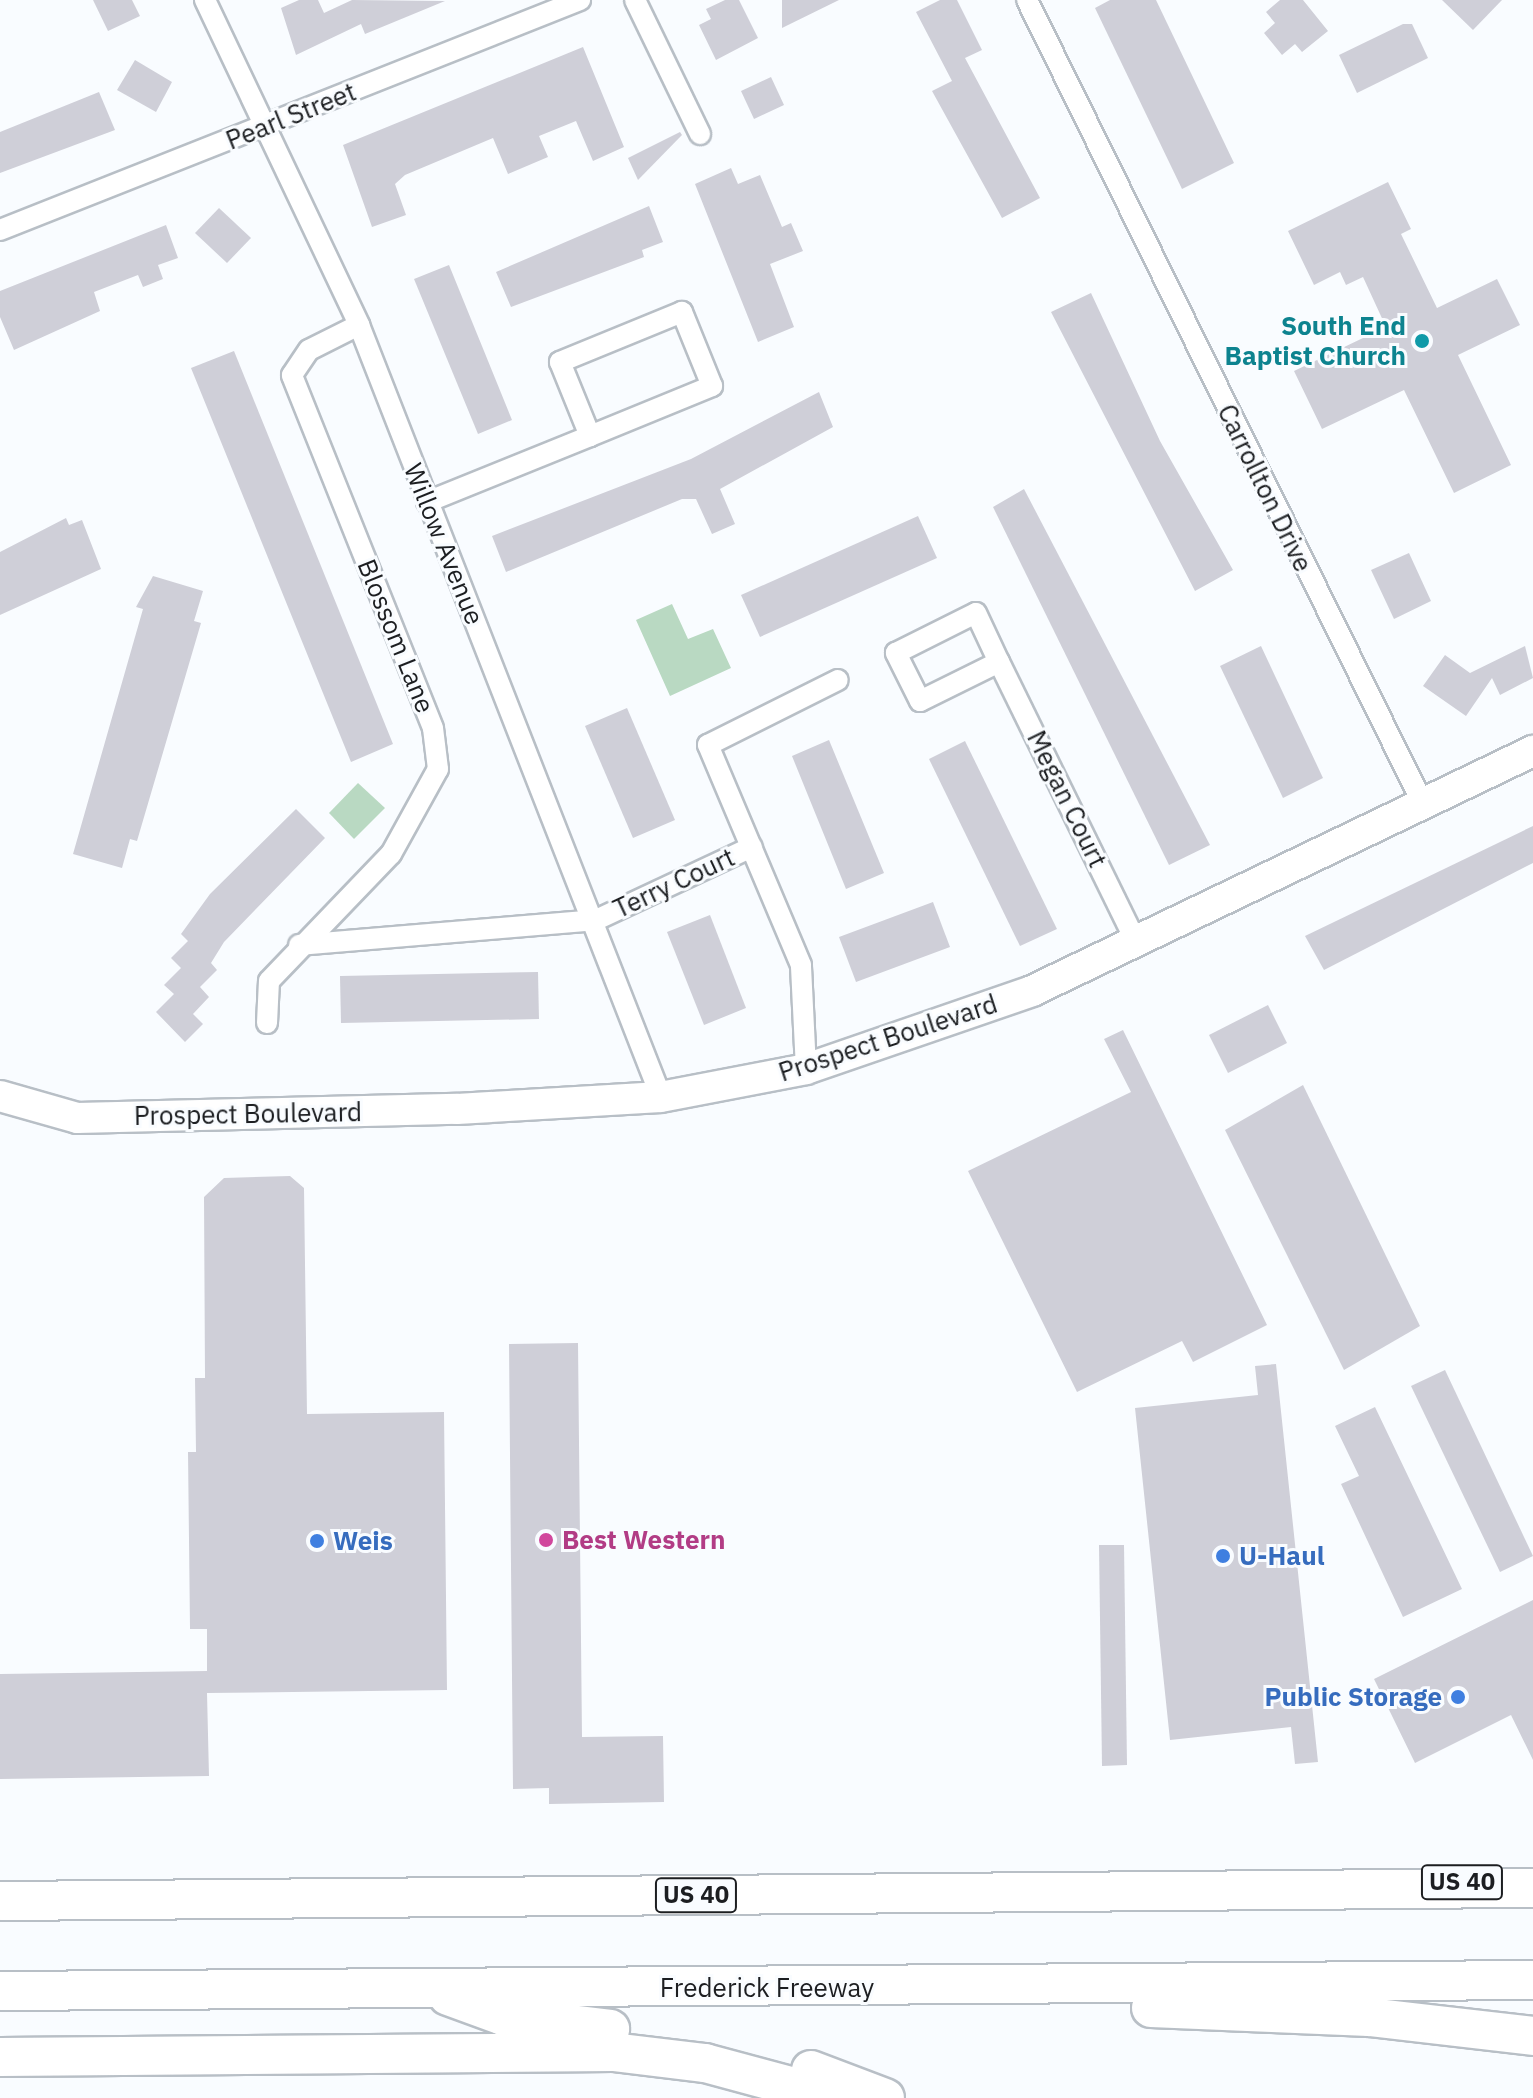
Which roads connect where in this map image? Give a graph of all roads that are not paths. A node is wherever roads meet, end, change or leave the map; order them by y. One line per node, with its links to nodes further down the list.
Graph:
1 (205, 0): 5 (street, Willow Avenue)
2 (580, 0): 5 (street, Pearl Street)
3 (635, 0): 6 (street)
4 (1027, 0): 14 (street, Carrollton Drive)
5 (267, 126): 7 (street, Pearl Street); 8 (street, Willow Avenue)
6 (700, 134)
7 (0, 230)
8 (359, 325): 10 (street, Willow Avenue); 18 (street, Blossom Lane)
9 (590, 436): 9 (street); 10 (street)
10 (427, 502): 16 (street, Willow Avenue)
11 (999, 662): 11 (street, Megan Court); 17 (street, Megan Court)
12 (838, 680): 15 (street, Terry Court)
13 (1533, 751): 14 (street, Prospect Boulevard)
14 (1422, 802): 17 (street, Prospect Boulevard)
15 (752, 847): 16 (street, Terry Court); 20 (street, Terry Court)
16 (596, 920): 18 (street); 22 (street, Willow Avenue)
17 (1134, 937): 20 (street, Prospect Boulevard)
18 (299, 945): 19 (street, Blossom Lane)
19 (267, 1023)
20 (806, 1069): 22 (street, Prospect Boulevard)
21 (0, 1096): 22 (street, Prospect Boulevard)
22 (661, 1097)
23 (1533, 1875): 25 (highway, US 40)
24 (1533, 1888): 25 (highway)
25 (1391, 1889): 26 (highway, US 40)
26 (0, 1901)
27 (1533, 1980): 29 (highway, Frederick Freeway)
28 (423, 1987): 29 (highway, Frederick Freeway); 30 (highway, Frederick Freeway); 34 (highway)
29 (709, 1989): 31 (highway)
30 (0, 1991)
31 (1533, 2036)
32 (0, 2057): 33 (highway)
33 (835, 2098)
34 (885, 2098)

